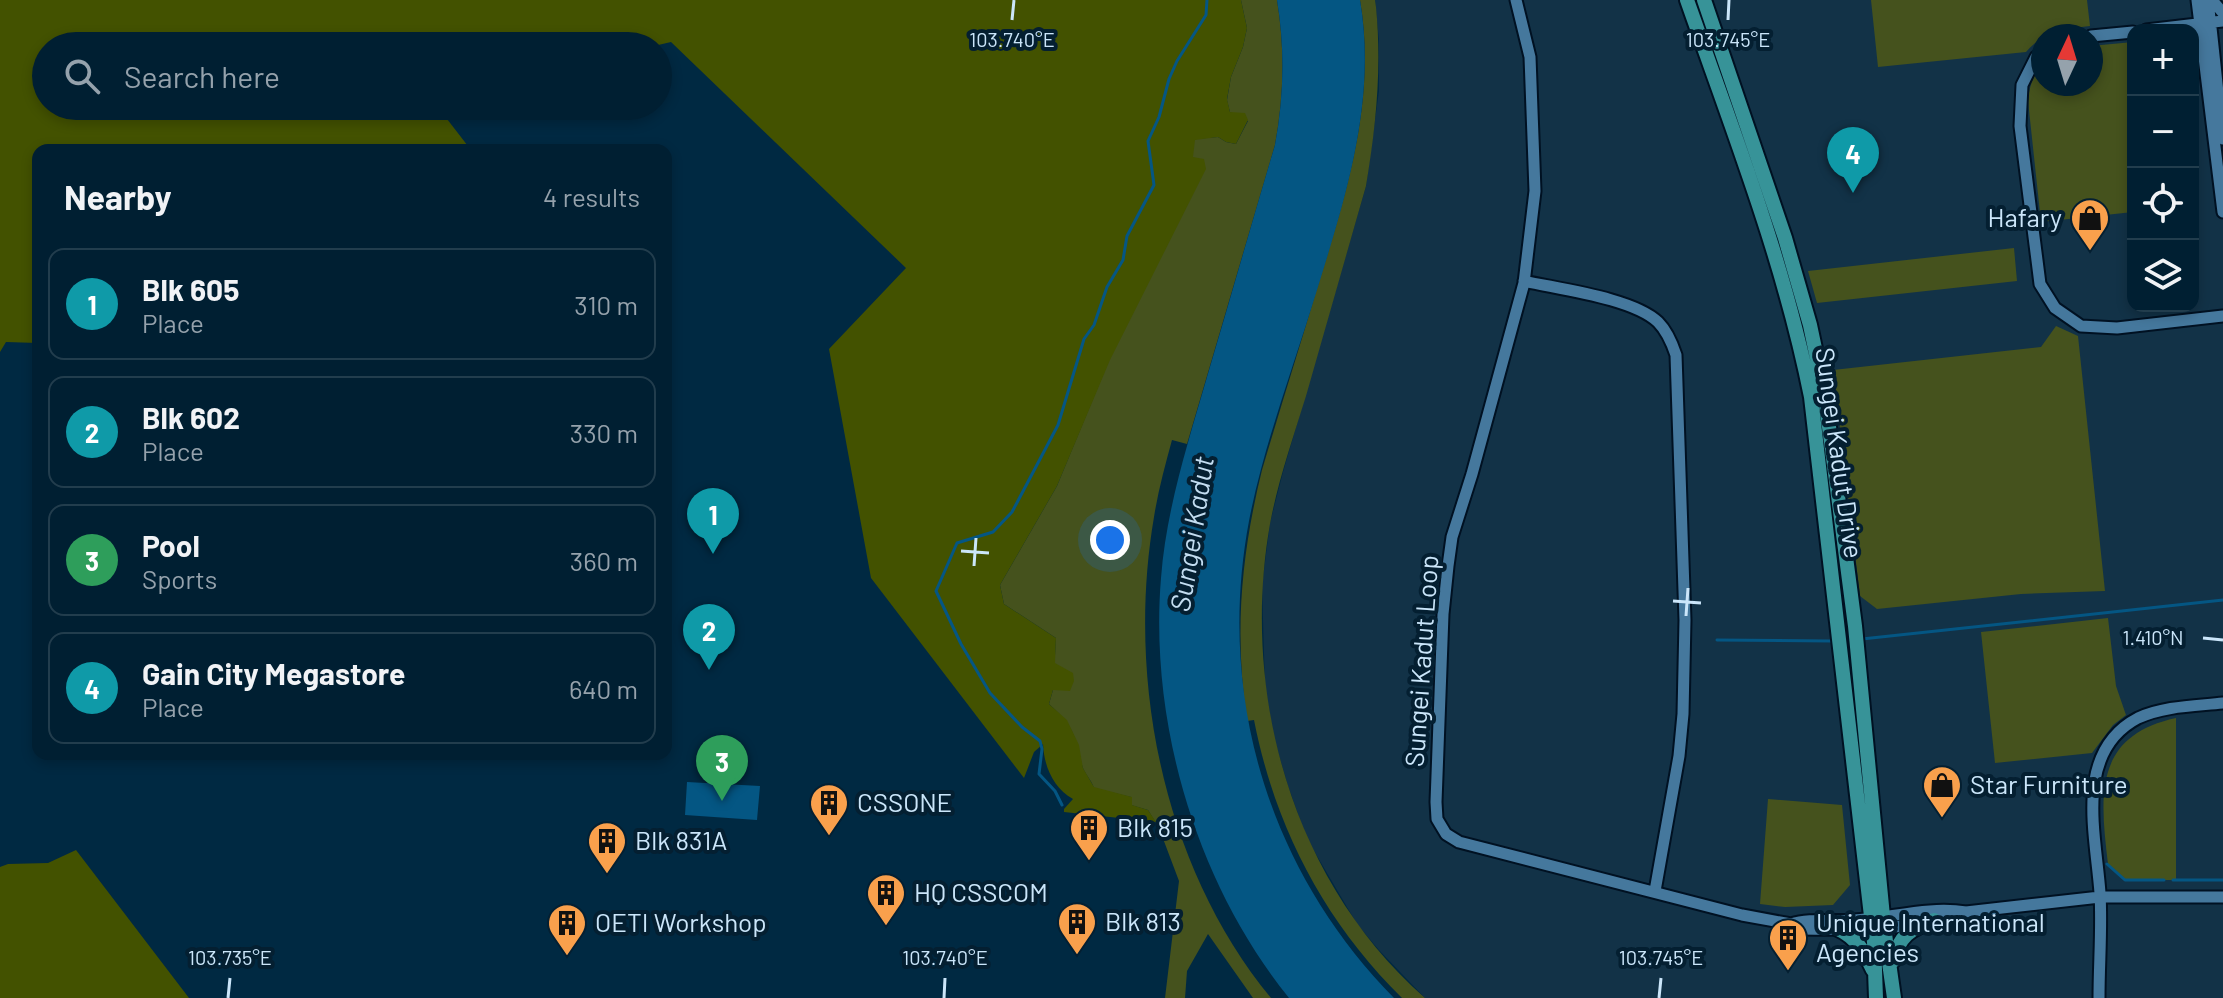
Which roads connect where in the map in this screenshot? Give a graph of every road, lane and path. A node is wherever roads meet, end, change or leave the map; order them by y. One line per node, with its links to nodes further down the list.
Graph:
1 (1516, 0): 19 (street, Sungei Kadut Loop)
2 (1687, 0): 23 (main road, Sungei Kadut Drive)
3 (1704, 0): 22 (main road, Sungei Kadut Drive)
4 (2196, 0): 8 (street); 9 (street)
5 (2210, 0): 6 (street); 8 (street)
6 (2223, 13)
7 (2223, 21): 8 (street)
8 (2204, 23): 10 (street); 15 (street)
9 (2178, 24)
10 (2199, 24)
11 (2223, 31): 15 (street)
12 (2127, 33): 13 (street)
13 (2103, 35)
14 (2199, 39): 15 (street)
15 (2208, 45): 17 (street); 18 (street)
16 (2031, 67): 20 (street)
17 (2223, 139)
18 (2223, 212)
19 (1524, 281): 24 (street); 24 (street, Sungei Kadut Loop)
20 (2223, 316)
21 (2223, 703): 25 (street)
22 (1874, 802): 23 (main road); 29 (main road, Sungei Kadut Drive)
23 (1860, 821): 29 (main road, Sungei Kadut Drive)
24 (1655, 891): 30 (street, Sungei Kadut Loop)
25 (2100, 897): 26 (street); 27 (street); 36 (street)
26 (2223, 897)
27 (1966, 912): 28 (street); 29 (street)
28 (1934, 920): 29 (street); 32 (main road)
29 (1878, 923): 30 (street, Sungei Kadut Loop); 31 (street, Sungei Kadut Loop); 32 (main road); 33 (main road)
30 (1791, 924): 31 (street, Sungei Kadut Loop)
31 (1838, 929): 33 (main road)
32 (1891, 970): 35 (main road)
33 (1875, 974): 34 (main road)
34 (1876, 998)
35 (1894, 998)
36 (2099, 998)

